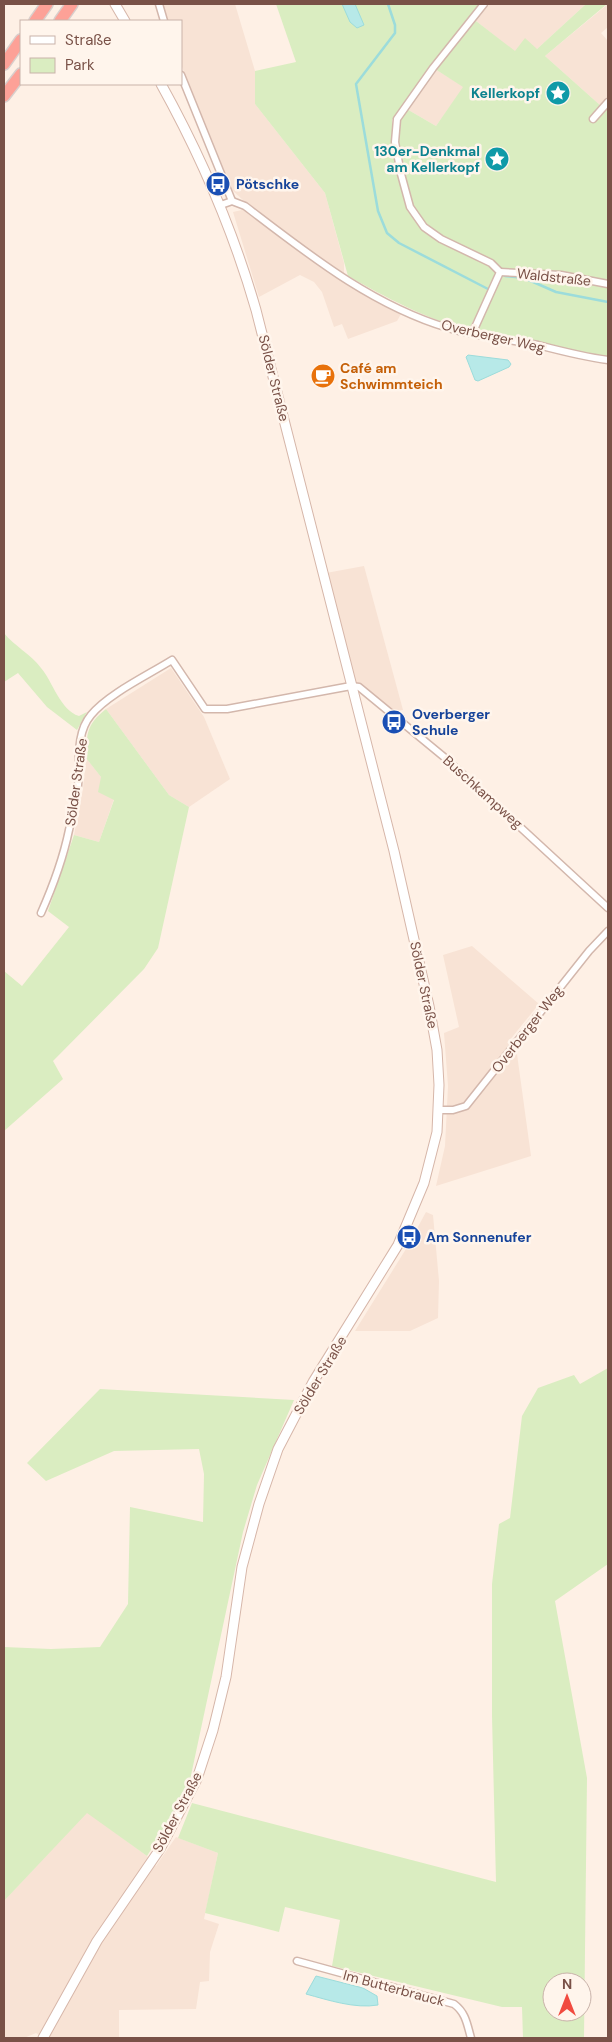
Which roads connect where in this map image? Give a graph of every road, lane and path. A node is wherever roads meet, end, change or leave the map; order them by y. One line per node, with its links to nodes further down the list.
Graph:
1 (47, 4): 6 (highway)
2 (72, 4): 7 (highway)
3 (115, 4): 8 (main road)
4 (158, 4): 9 (street)
5 (484, 4): 20 (street)
6 (36, 20)
7 (61, 20)
8 (124, 20)
9 (164, 20)
10 (20, 41): 11 (highway)
11 (4, 64)
12 (20, 75): 15 (highway)
13 (182, 76): 18 (street)
14 (162, 85): 19 (main road, Sölder Straße)
15 (4, 96)
16 (608, 102): 17 (street)
17 (593, 119)
18 (232, 201): 19 (street); 22 (street, Overberger Weg)
19 (221, 205): 24 (main road, Sölder Straße)
20 (500, 272): 21 (street, Waldstraße); 22 (street)
21 (608, 284)
22 (472, 334): 23 (street, Overberger Weg)
23 (608, 360)
24 (351, 686): 25 (street, Buschkampweg); 26 (street, Sölder Straße); 28 (main road, Sölder Straße)
25 (608, 908)
26 (41, 913)
27 (608, 931): 28 (street, Overberger Weg)
28 (438, 1110): 30 (main road, Sölder Straße)
29 (297, 1962): 31 (street, Im Butterbrauck)
30 (43, 2038)
31 (470, 2038)

